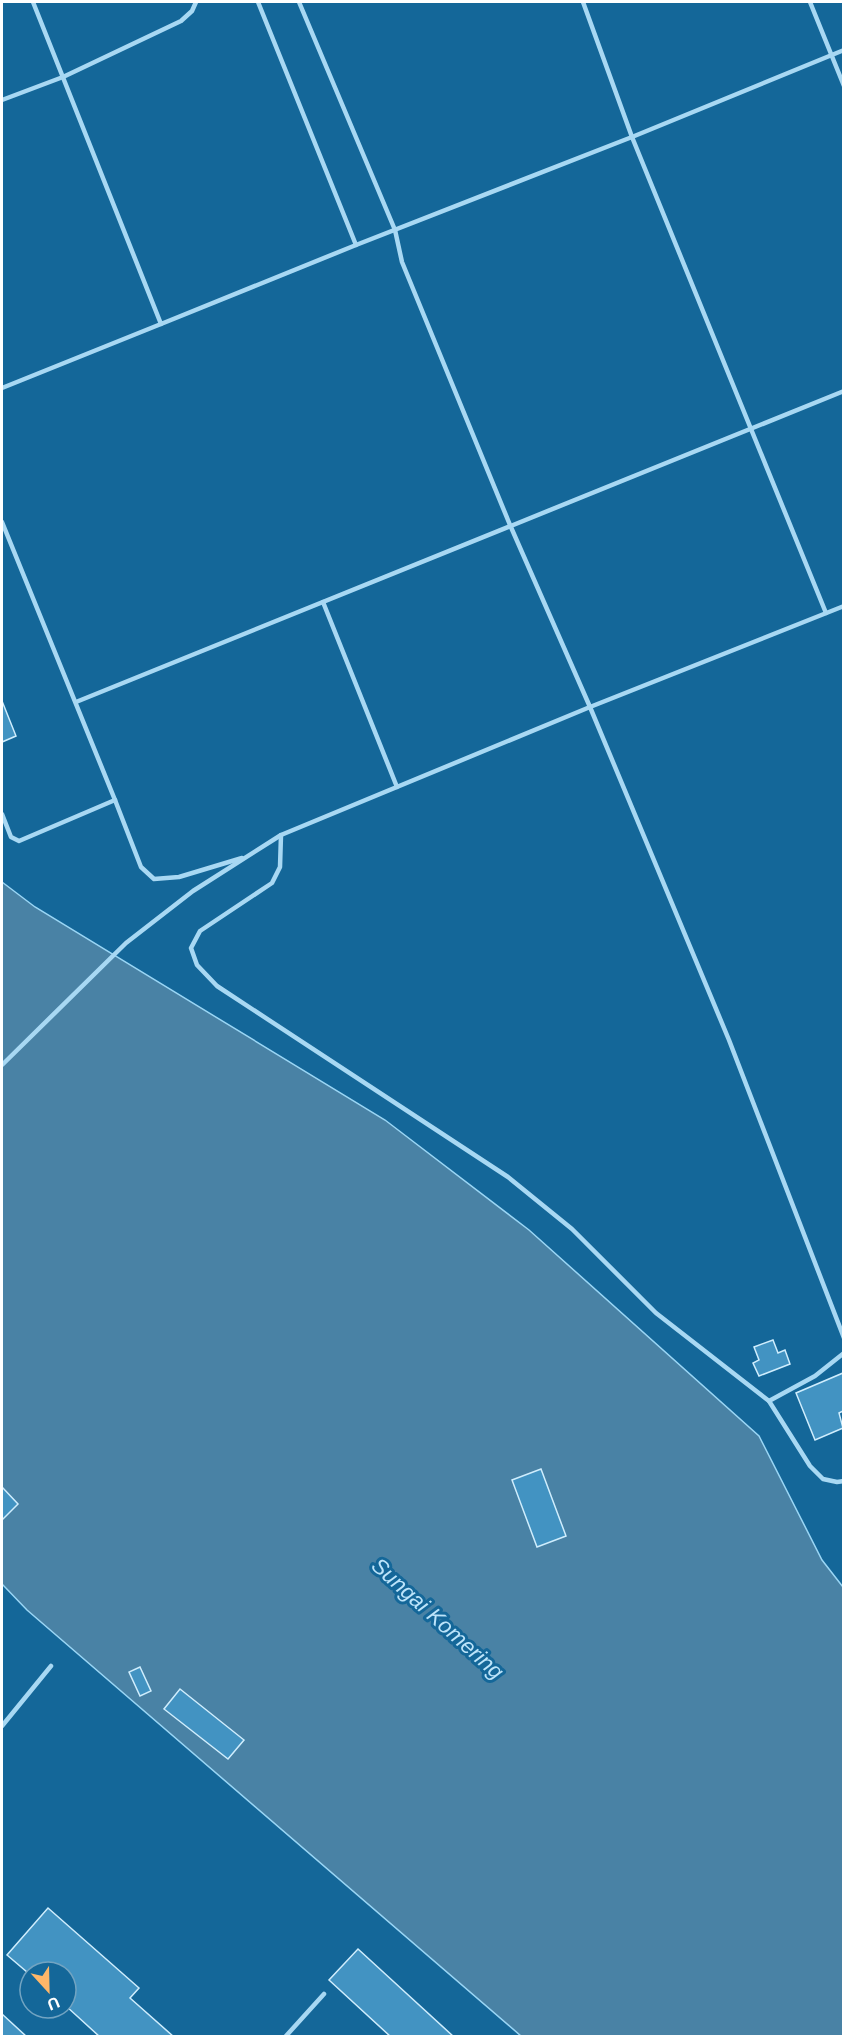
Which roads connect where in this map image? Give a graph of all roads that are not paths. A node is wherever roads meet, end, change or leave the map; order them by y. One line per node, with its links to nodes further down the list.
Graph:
1 (33, 2): 9 (lane)
2 (196, 2): 9 (lane)
3 (258, 2): 14 (lane)
4 (299, 2): 13 (lane)
5 (583, 2): 12 (lane)
6 (810, 2): 8 (lane)
7 (843, 50): 8 (lane)
8 (831, 55): 10 (lane); 12 (lane)
9 (63, 77): 11 (lane); 15 (lane)
10 (843, 86)
11 (2, 100)
12 (632, 137): 13 (lane); 18 (lane)
13 (395, 230): 14 (lane); 20 (lane)
14 (356, 245): 15 (lane)
15 (161, 324): 16 (lane)
16 (2, 388)
17 (843, 391): 18 (lane)
18 (750, 428): 20 (lane); 23 (lane)
19 (2, 522): 24 (lane)
20 (510, 525): 21 (lane); 25 (lane)
21 (323, 602): 24 (lane); 26 (lane)
22 (843, 606): 23 (lane)
23 (826, 613): 25 (lane)
24 (76, 702): 27 (lane)
25 (590, 707): 26 (lane); 32 (lane)
26 (397, 787): 29 (lane)
27 (116, 800): 28 (lane); 30 (lane)
28 (2, 814)
29 (281, 835): 30 (lane); 34 (lane)
30 (247, 856): 31 (lane)
31 (2, 1065)
32 (843, 1338)
33 (843, 1353): 34 (lane)
34 (769, 1401): 35 (lane)
35 (843, 1481)
36 (51, 1666): 37 (lane)
37 (2, 1726)
38 (324, 1994): 39 (lane)
39 (286, 2037)

